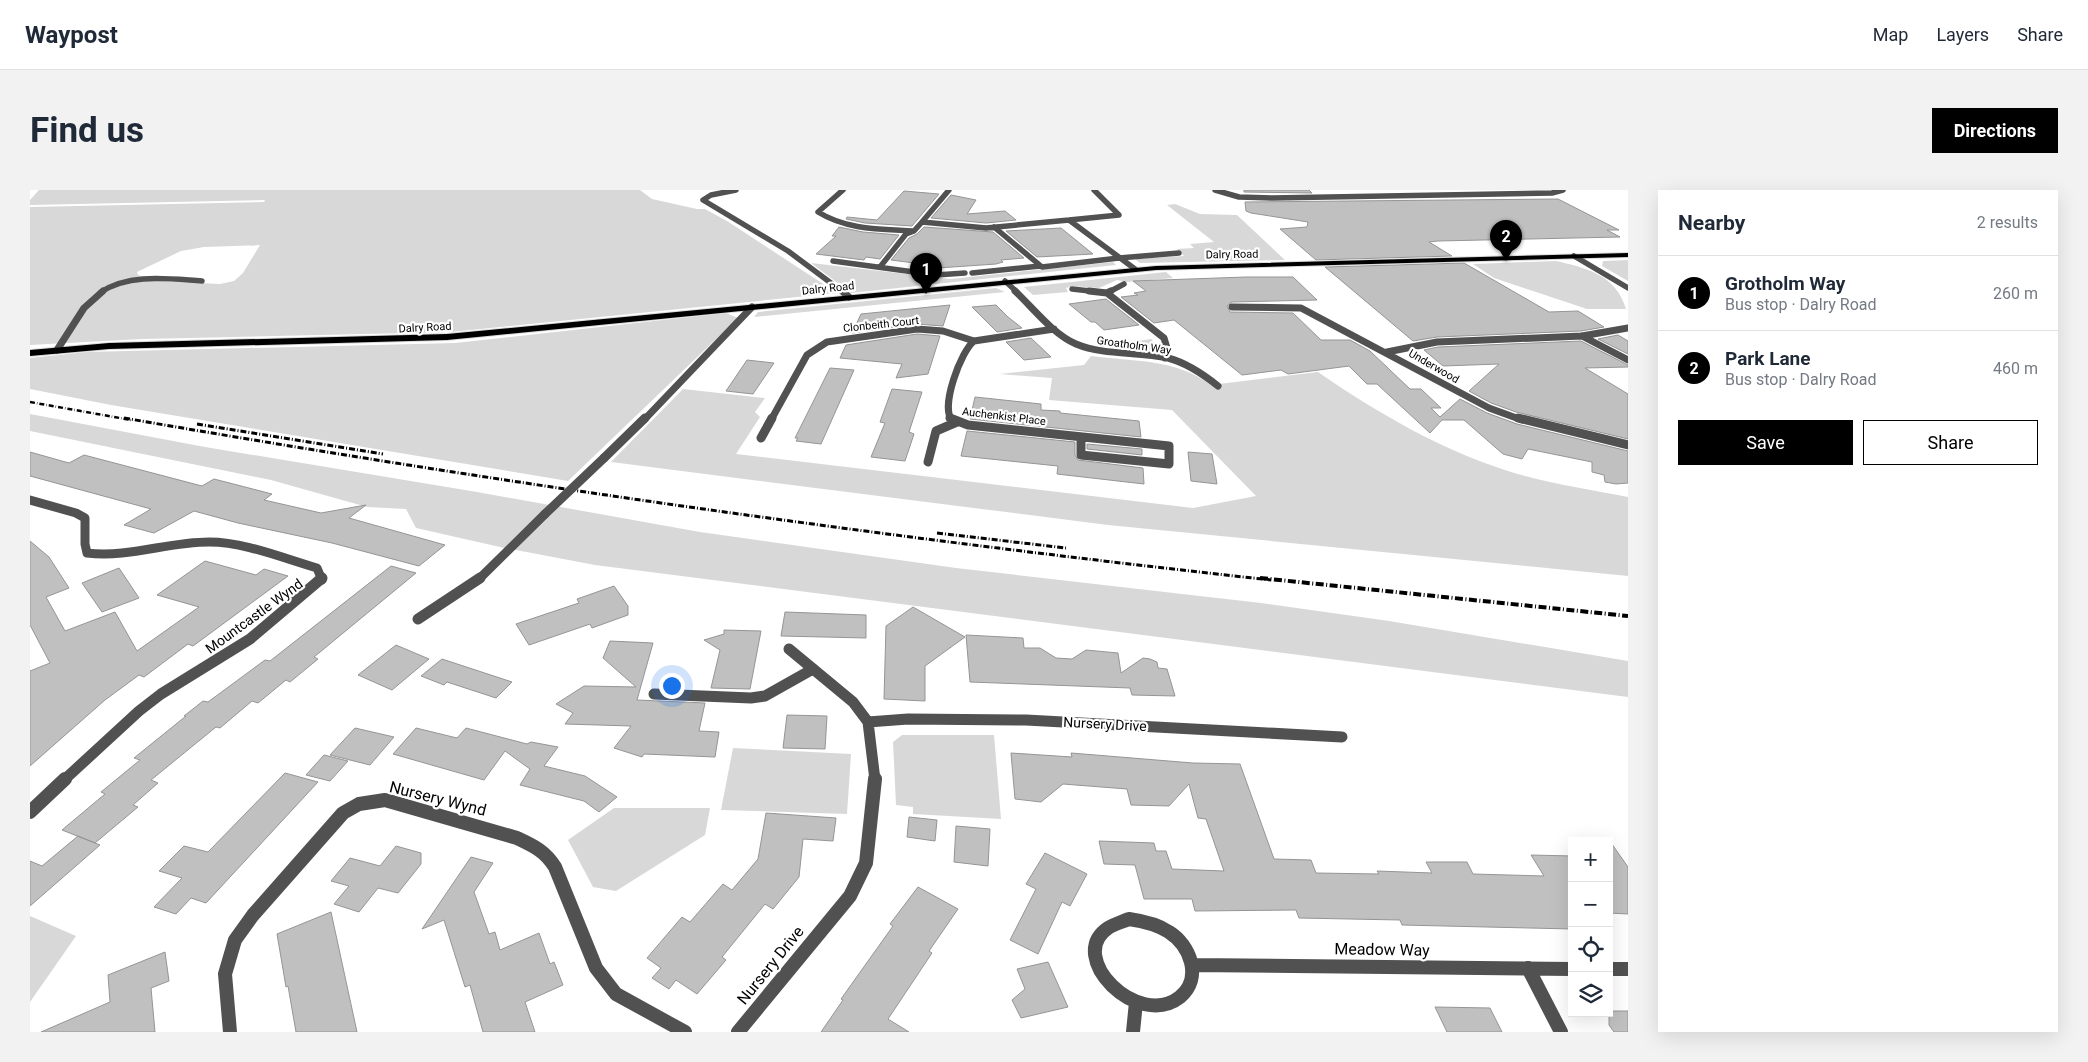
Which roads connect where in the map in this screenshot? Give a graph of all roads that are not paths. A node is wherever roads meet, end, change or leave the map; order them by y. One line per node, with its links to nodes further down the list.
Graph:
1 (736, 190): 31 (street)
2 (842, 190): 16 (street)
3 (949, 190): 14 (street)
4 (1094, 190): 13 (street)
5 (1215, 190): 10 (street)
6 (1332, 190): 11 (street)
7 (1454, 190): 9 (street)
8 (1563, 190): 9 (street)
9 (1461, 194): 11 (street)
10 (1239, 197): 11 (street); 12 (street)
11 (1339, 197)
12 (1235, 206)
13 (1069, 220): 15 (street); 20 (street)
14 (922, 222): 15 (street); 16 (street)
15 (994, 227): 23 (street)
16 (914, 231): 22 (street)
17 (1179, 253): 20 (street)
18 (1628, 255): 19 (highway, Dalry Road)
19 (1574, 256): 24 (highway, Dalry Road); 28 (street)
20 (1119, 258): 23 (street); 24 (street)
21 (833, 261): 22 (street)
22 (880, 267): 23 (street)
23 (1041, 267)
24 (1135, 269): 26 (highway, Dalry Road)
25 (202, 281): 38 (street)
26 (1005, 282): 31 (highway, Dalry Road); 35 (street, Groatholm Way)
27 (1124, 284): 30 (street)
28 (1628, 288)
29 (1072, 290): 30 (street)
30 (1107, 293): 41 (street)
31 (849, 297): 32 (highway, Dalry Road)
32 (752, 307): 38 (highway, Dalry Road); 50 (street, bridge)
33 (1232, 307): 39 (street, Underwood)
34 (1628, 328): 36 (street)
35 (1054, 329): 37 (street, Clonbeith Court); 41 (street, Groatholm Way)
36 (1582, 336): 39 (street); 42 (street)
37 (974, 341): 44 (street, Auchenkist Place); 46 (street, Clonbeith Court)
38 (57, 350): 40 (highway, Dalry Road)
39 (1386, 352): 47 (street, Underwood)
40 (30, 353)
41 (1165, 358): 43 (street, Groatholm Way)
42 (1628, 360)
43 (1218, 386)
44 (957, 422): 45 (street, Auchenkist Place); 48 (street)
45 (1081, 437): 45 (street, Auchenkist Place)
46 (761, 438)
47 (1628, 445)
48 (928, 462)
49 (30, 500): 56 (street, Mountcastle Wynd)
50 (418, 619)
51 (789, 649): 52 (street, Nursery Drive)
52 (813, 670): 53 (street); 54 (street, Nursery Drive)
53 (654, 694)
54 (868, 722): 55 (street, Nursery Drive); 65 (street, Nursery Drive)
55 (1342, 737)
56 (30, 812)
57 (1192, 964): 58 (street, Meadow Way); 62 (street); 62 (street)
58 (1528, 968): 59 (street, Meadow Way); 67 (street)
59 (1568, 969)
60 (1613, 969): 61 (street)
61 (1628, 969)
62 (1136, 1002): 66 (street)
63 (230, 1032): 64 (street, Nursery Wynd)
64 (685, 1032)
65 (738, 1032)
66 (1133, 1032)
67 (1561, 1032)

